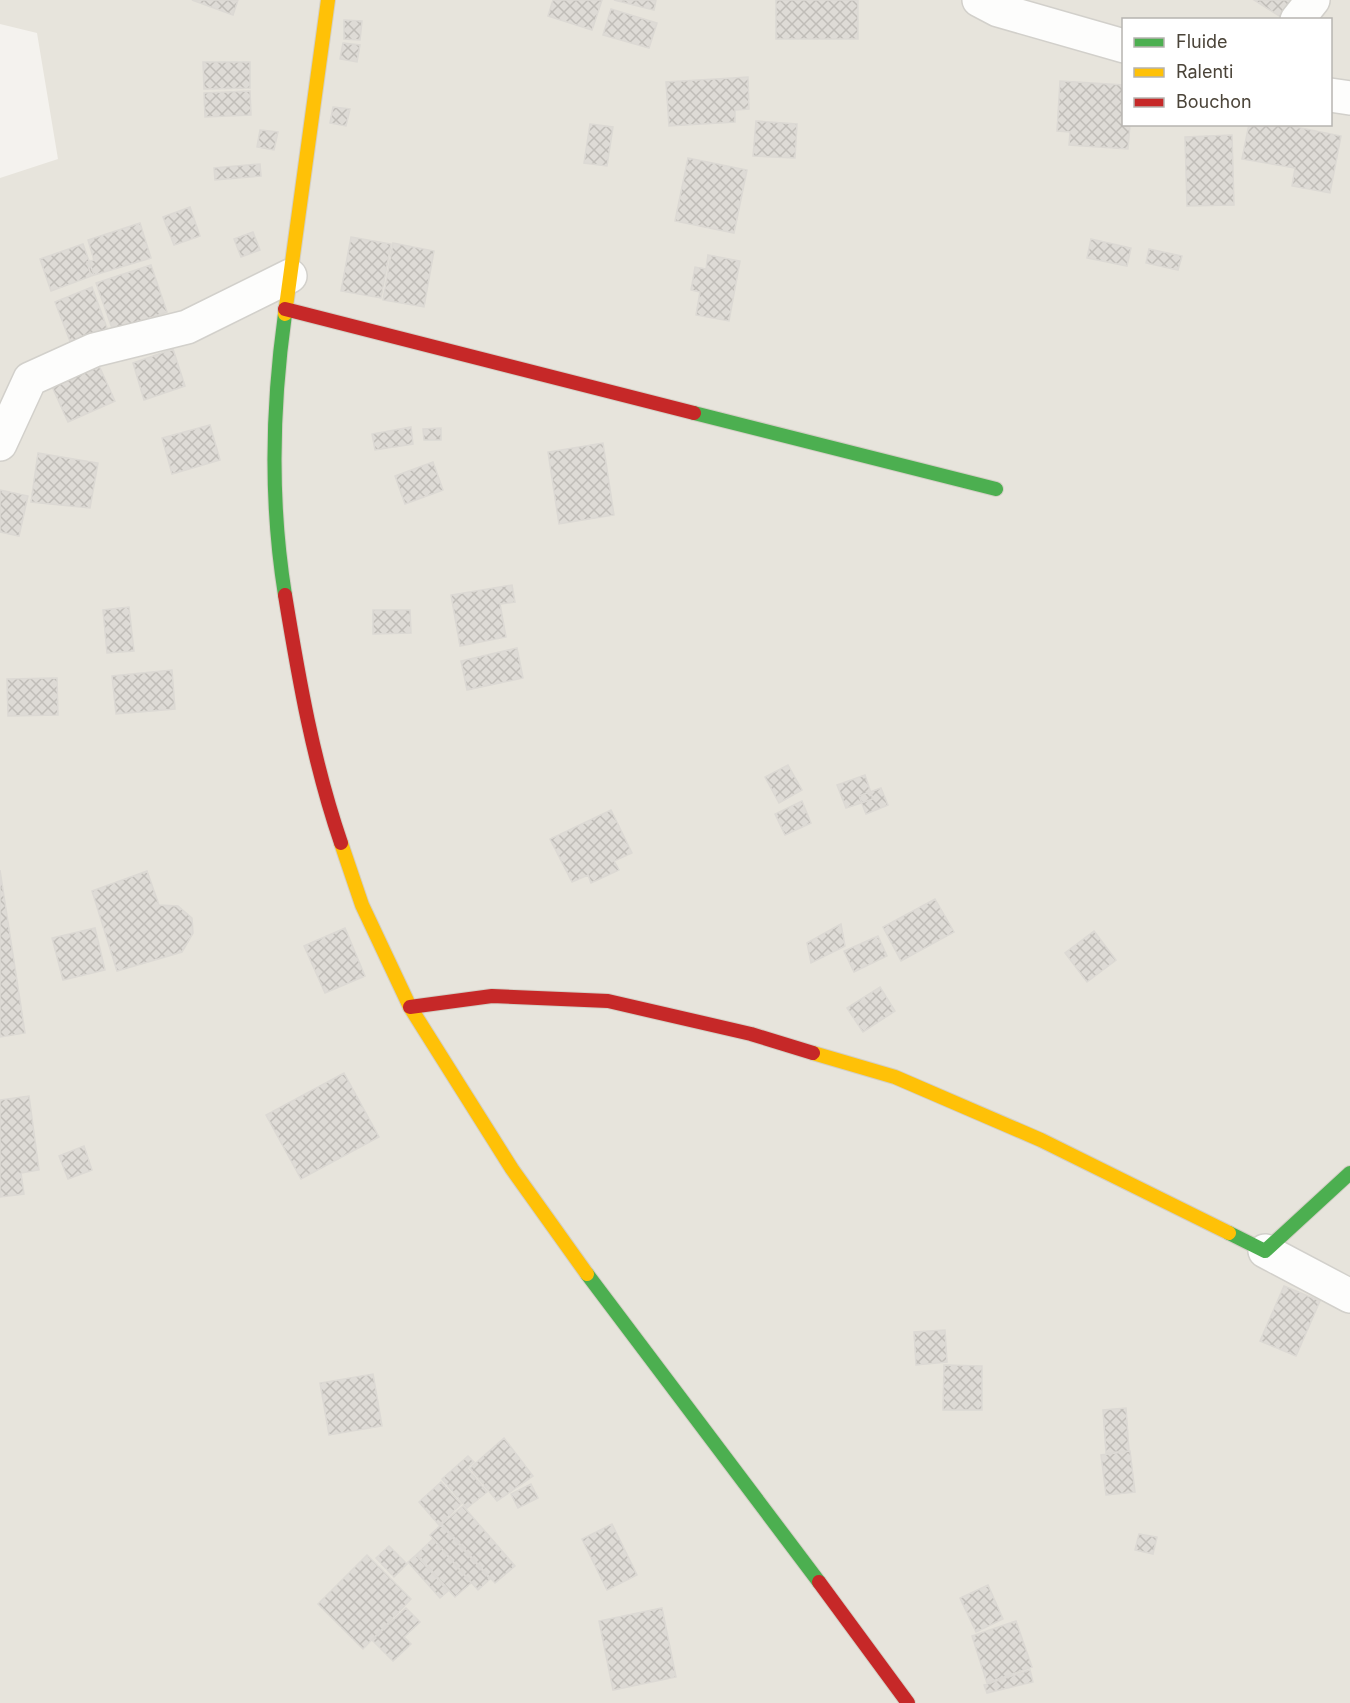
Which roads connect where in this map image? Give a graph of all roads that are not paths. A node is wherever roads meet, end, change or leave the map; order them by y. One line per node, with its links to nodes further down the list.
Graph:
1 (328, 0): 8 (main road)
2 (979, 0): 5 (street)
3 (1313, 0): 4 (street)
4 (1299, 18)
5 (1122, 45)
6 (1332, 95): 7 (street)
7 (1350, 98)
8 (290, 276): 9 (main road); 10 (street)
9 (285, 309): 11 (main road); 12 (main road)
10 (0, 444)
11 (996, 489)
12 (410, 1007): 14 (main road); 16 (main road)
13 (1350, 1173): 14 (main road)
14 (1265, 1251): 15 (street)
15 (1350, 1296)
16 (908, 1703)

